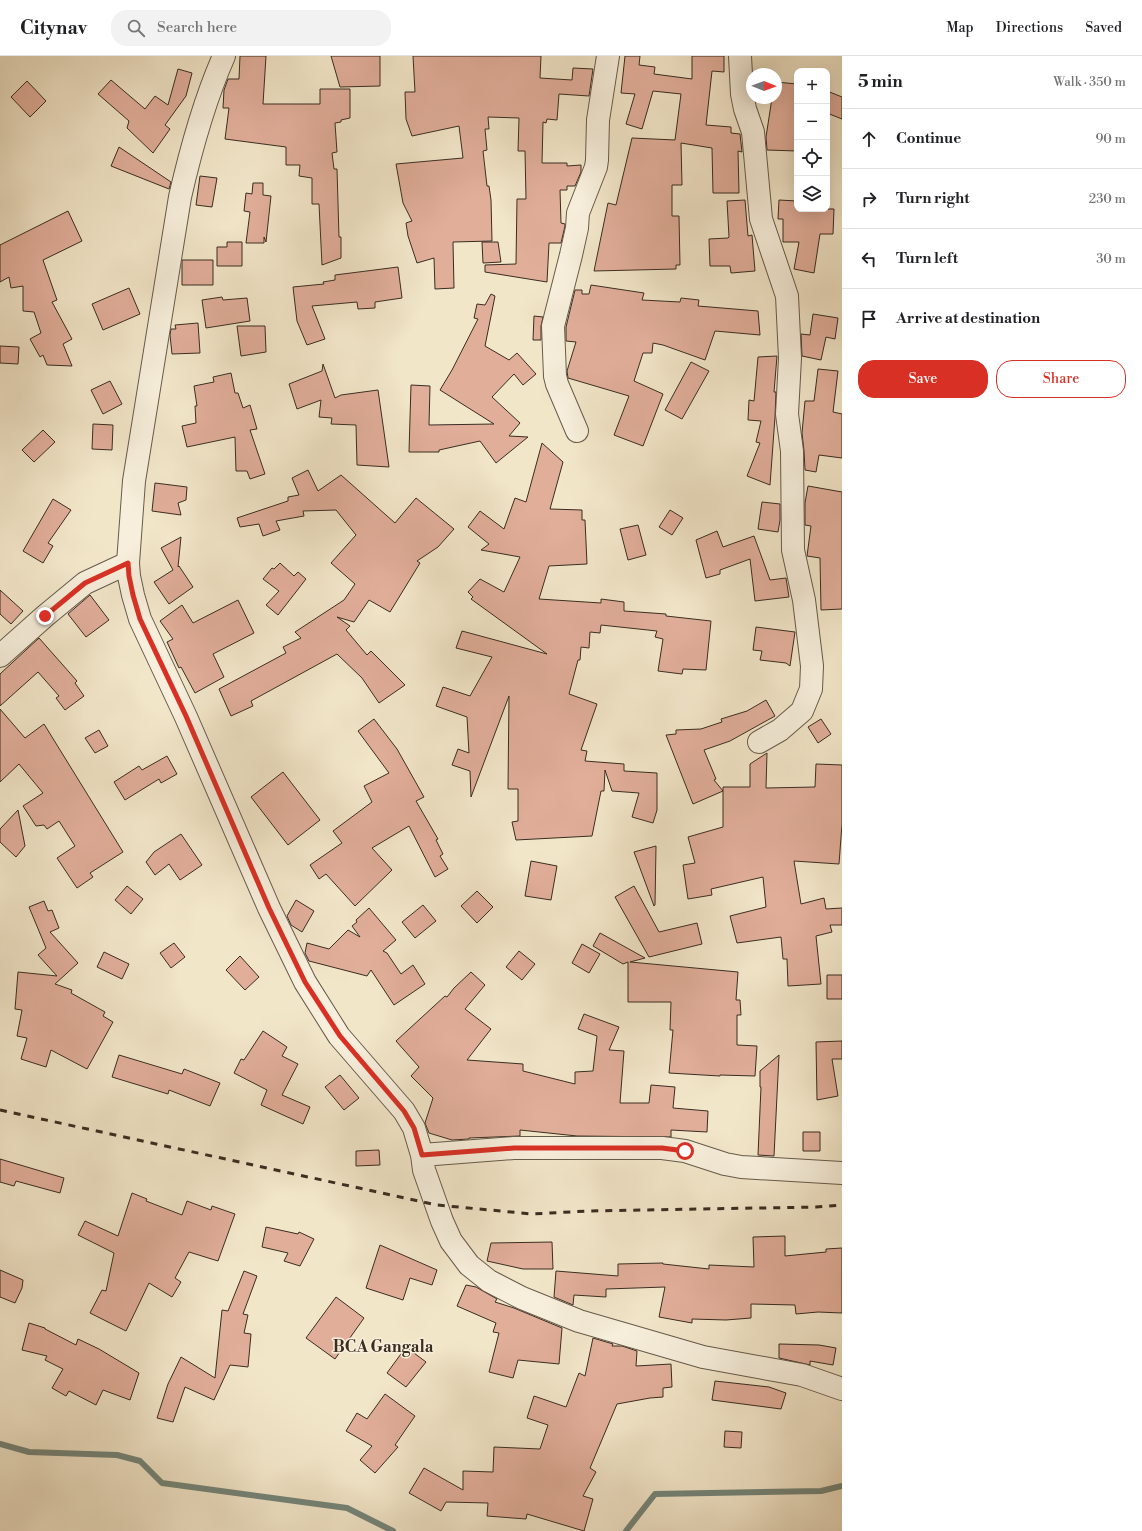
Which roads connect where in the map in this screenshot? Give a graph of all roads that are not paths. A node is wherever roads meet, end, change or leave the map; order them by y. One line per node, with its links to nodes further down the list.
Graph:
1 (224, 56): 5 (street)
2 (608, 56): 4 (street)
3 (740, 56): 7 (street)
4 (577, 431)
5 (128, 563): 6 (street); 8 (street)
6 (0, 656)
7 (759, 742)
8 (422, 1155): 9 (street); 10 (street)
9 (842, 1172)
10 (842, 1388)

